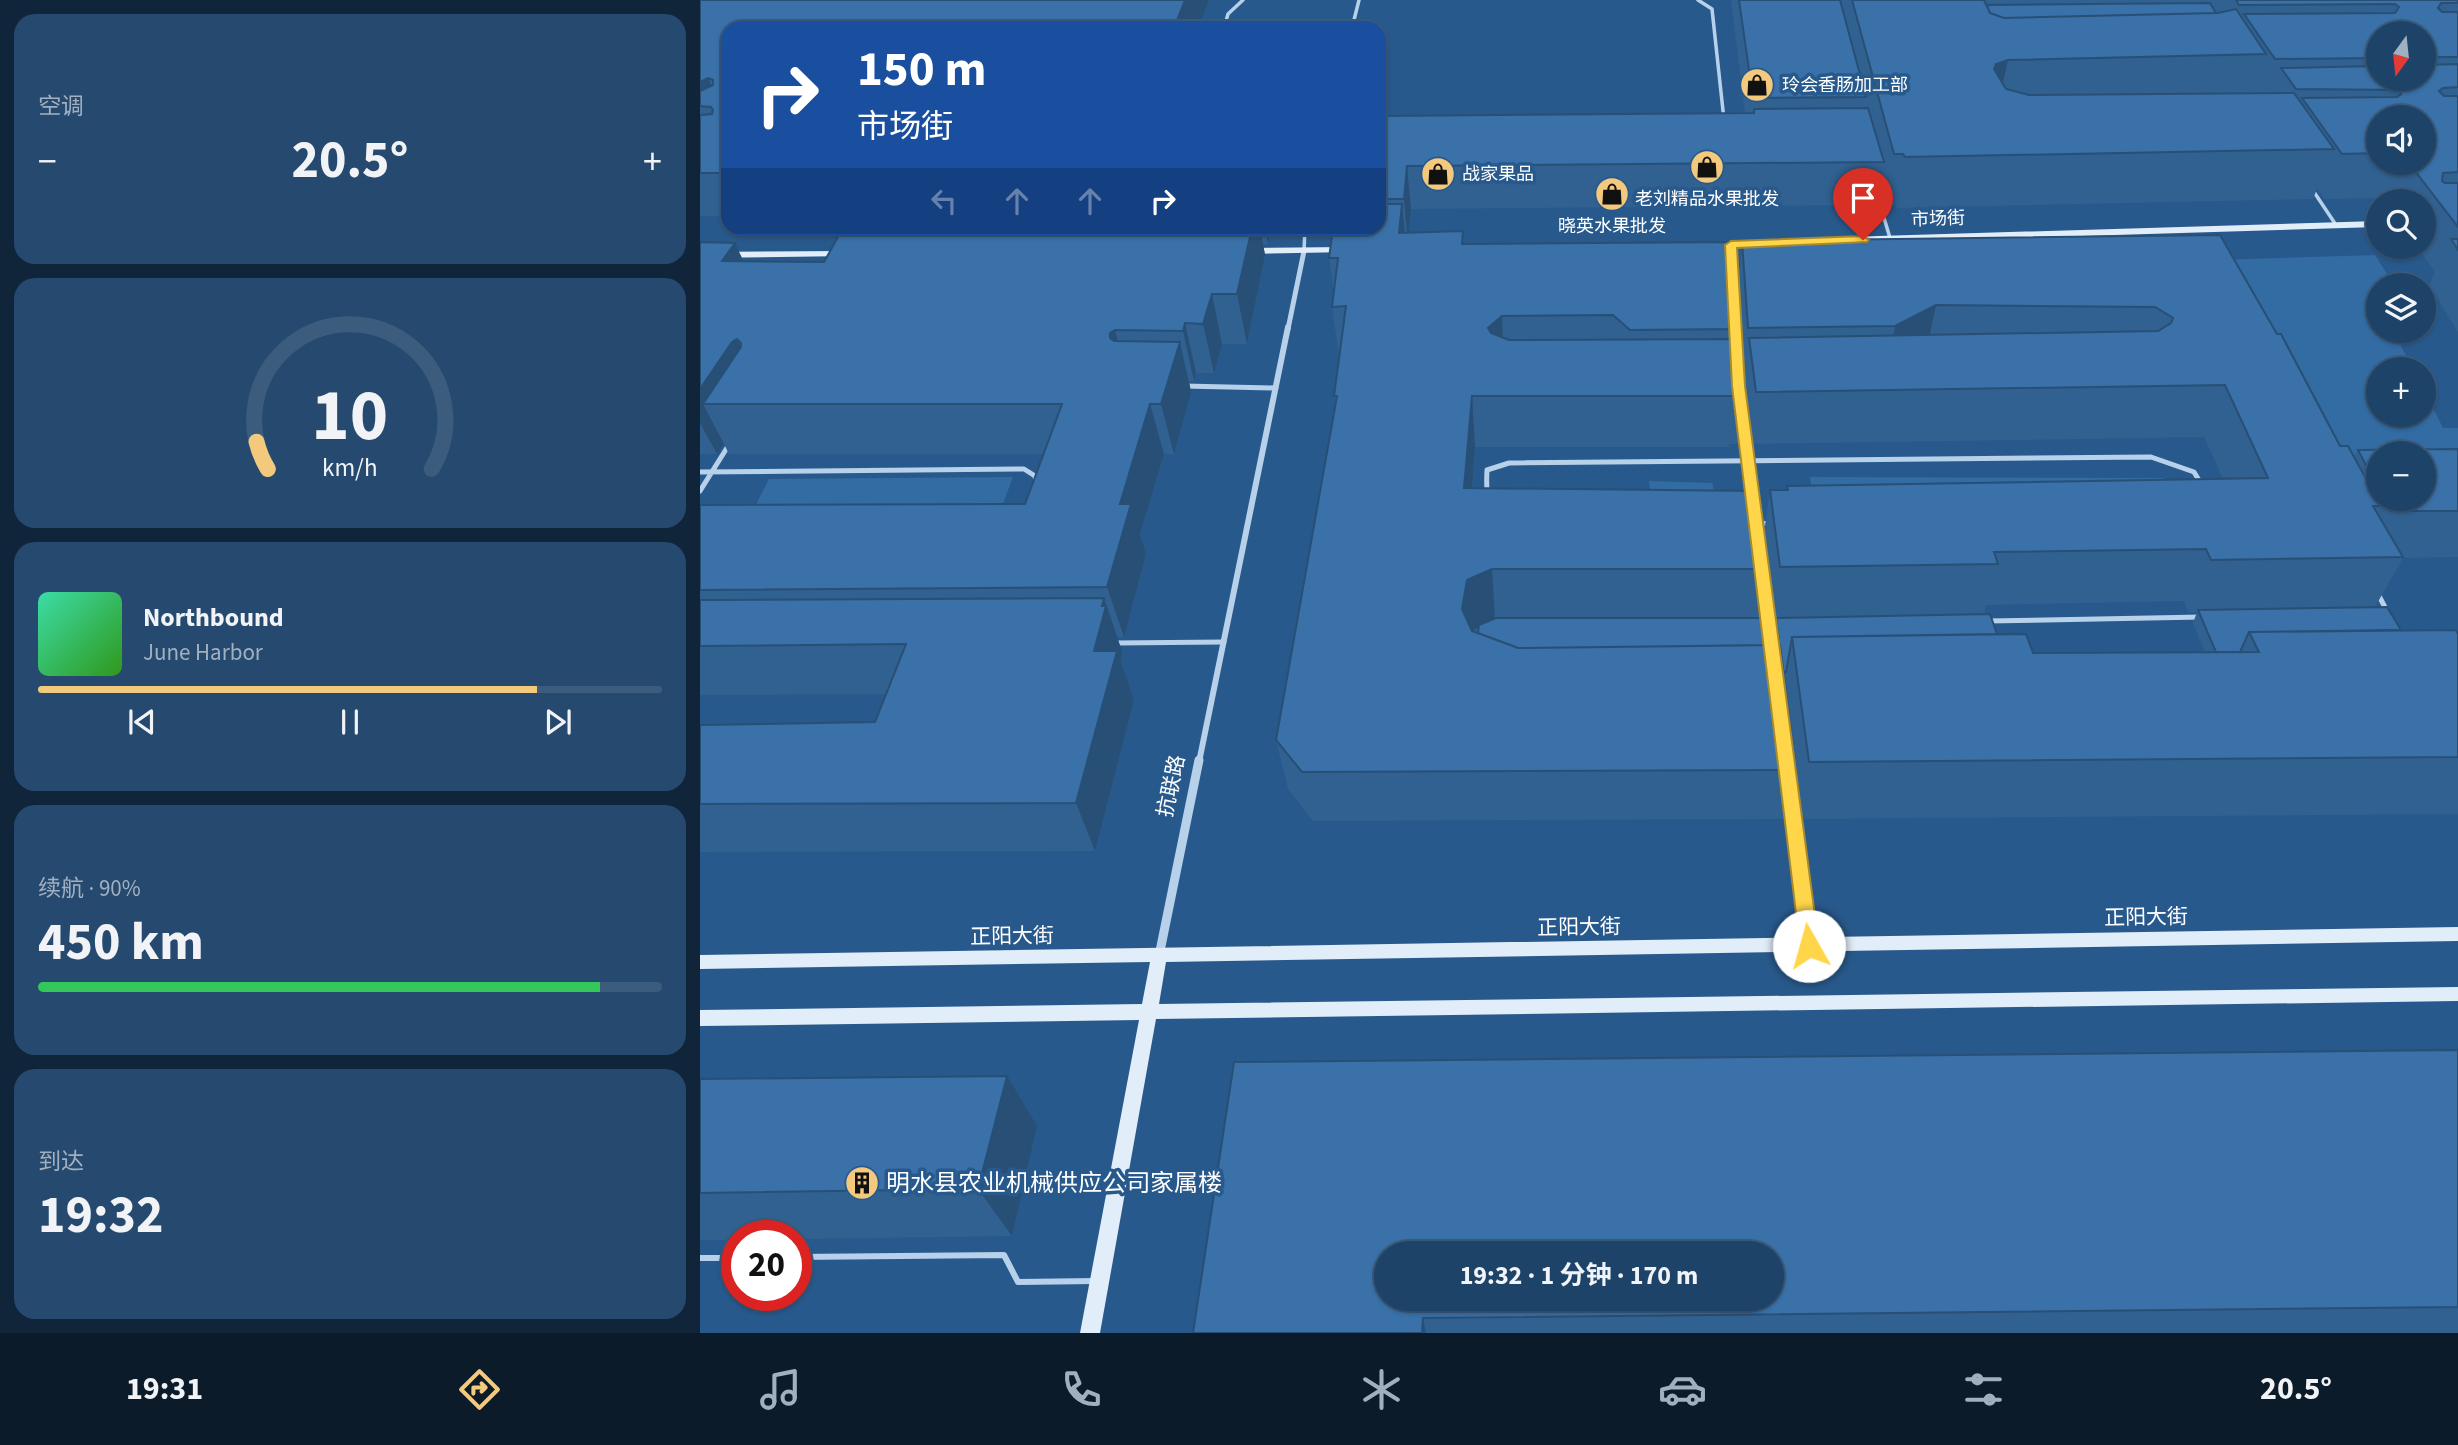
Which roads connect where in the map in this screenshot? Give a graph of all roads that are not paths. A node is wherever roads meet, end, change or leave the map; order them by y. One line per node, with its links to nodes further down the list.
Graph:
1 (1243, 0): 4 (lane)
2 (1359, 0): 5 (lane)
3 (1698, 0): 6 (lane)
4 (1226, 21)
5 (1354, 21)
6 (1724, 124)
7 (2307, 181): 10 (lane)
8 (1875, 186): 13 (lane)
9 (2366, 224): 10 (main road, 市场街)
10 (2336, 225): 11 (main road, 市场街)
11 (2189, 228): 13 (main road, 市场街); 14 (lane)
12 (1305, 235): 16 (lane)
13 (1890, 239): 15 (main road, 市场街)
14 (2194, 239)
15 (1837, 241)
16 (1304, 250): 17 (main road); 18 (main road); 24 (street, 抗联路)
17 (1359, 250)
18 (1236, 251)
19 (841, 254): 20 (main road); 21 (main road); 22 (lane)
20 (859, 254)
21 (700, 255)
22 (835, 264)
23 (1181, 386): 24 (lane)
24 (1276, 388): 46 (street, 抗联路)
25 (1741, 410): 27 (lane)
26 (733, 438): 29 (lane)
27 (1747, 459): 32 (lane); 34 (lane); 34 (lane)
28 (700, 472): 29 (lane)
29 (712, 472): 30 (lane); 31 (lane)
30 (700, 491)
31 (1037, 494)
32 (1752, 498)
33 (1754, 510): 34 (lane)
34 (1756, 523): 35 (lane)
35 (1758, 536)
36 (1764, 587): 43 (lane)
37 (2376, 591): 39 (lane)
38 (2374, 614): 39 (lane)
39 (2388, 614): 45 (lane)
40 (2209, 617): 41 (lane)
41 (1976, 621)
42 (1756, 625): 43 (lane)
43 (1769, 625): 44 (lane); 48 (lane)
44 (1783, 625)
45 (2394, 625)
46 (1224, 642): 47 (lane); 52 (street, 抗联路)
47 (1113, 643)
48 (1773, 651)
49 (1790, 785): 51 (lane)
50 (2458, 934): 51 (main road, 正阳大街)
51 (1809, 946): 52 (main road, 正阳大街)
52 (1159, 956): 53 (main road, 正阳大街); 55 (main road, 抗联路)
53 (700, 962)
54 (2458, 994): 55 (main road)
55 (1148, 1013): 56 (main road); 60 (main road, 抗联路)
56 (700, 1018)
57 (812, 1257): 60 (lane)
58 (700, 1258): 59 (lane)
59 (721, 1258)
60 (1099, 1281): 61 (main road, 抗联路)
61 (1090, 1333)

